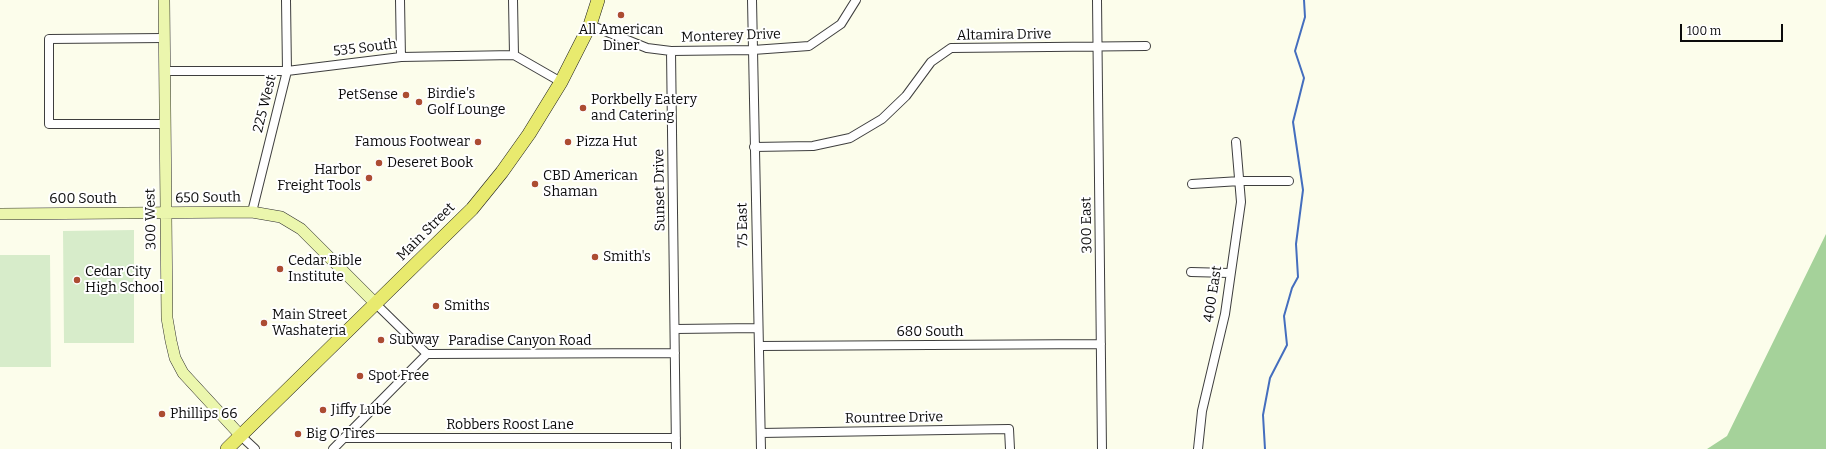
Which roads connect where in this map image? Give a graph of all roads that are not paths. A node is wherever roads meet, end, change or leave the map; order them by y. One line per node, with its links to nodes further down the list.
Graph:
1 (164, 0): 10 (street, 300 West)
2 (286, 0): 18 (street, 225 West)
3 (400, 0): 16 (street)
4 (513, 0): 15 (street)
5 (598, 0): 9 (main road, Main Street)
6 (752, 0): 13 (street, 75 East)
7 (856, 0): 13 (street, Monterey Drive)
8 (1097, 0): 11 (street, 300 East)
9 (590, 25): 14 (street, Monterey Drive); 19 (main road, Main Street)
10 (164, 38): 17 (street, 300 West); 20 (street)
11 (1097, 46): 12 (street, Altamira Drive); 22 (street, Altamira Drive); 34 (street, 300 East)
12 (1146, 46)
13 (753, 50): 14 (street, Monterey Drive); 22 (street, 75 East)
14 (670, 51): 33 (street, Sunset Drive)
15 (514, 55): 16 (street, 535 South); 19 (street)
16 (401, 57): 18 (street, 535 South)
17 (164, 71): 18 (street, 535 South); 20 (street, 300 West)
18 (287, 71): 26 (street, 225 West)
19 (561, 82): 31 (main road, Main Street)
20 (165, 124): 28 (street, 300 West)
21 (1236, 142): 23 (street, 400 East)
22 (754, 147): 32 (street, 75 East)
23 (1240, 181): 24 (street); 25 (street); 30 (street, 400 East)
24 (1289, 181)
25 (1192, 184)
26 (252, 212): 28 (street, 650 South); 31 (street)
27 (0, 214): 28 (street, 600 South)
28 (166, 214): 39 (street, 300 West)
29 (1191, 272): 30 (street)
30 (1229, 273): 49 (street, 400 East)
31 (376, 304): 37 (street); 39 (main road, Main Street)
32 (758, 328): 33 (street); 35 (street, 75 East)
33 (674, 329): 36 (street, Sunset Drive)
34 (1101, 344): 35 (street, 680 South); 48 (street, 300 East)
35 (759, 346): 38 (street, 75 East)
36 (675, 353): 37 (street, Paradise Canyon Road); 41 (street, Sunset Drive)
37 (427, 354): 40 (street)
38 (761, 433): 46 (street, 75 East); 47 (street, Rountree Drive)
39 (241, 436): 42 (main road, Main Street); 43 (street)
40 (344, 438): 41 (street, Robbers Roost Lane); 44 (street)
41 (676, 438): 45 (street, Sunset Drive)
42 (227, 449)
43 (255, 449)
44 (333, 449)
45 (676, 449)
46 (761, 449)
47 (1010, 449)
48 (1102, 449)
49 (1198, 449)

